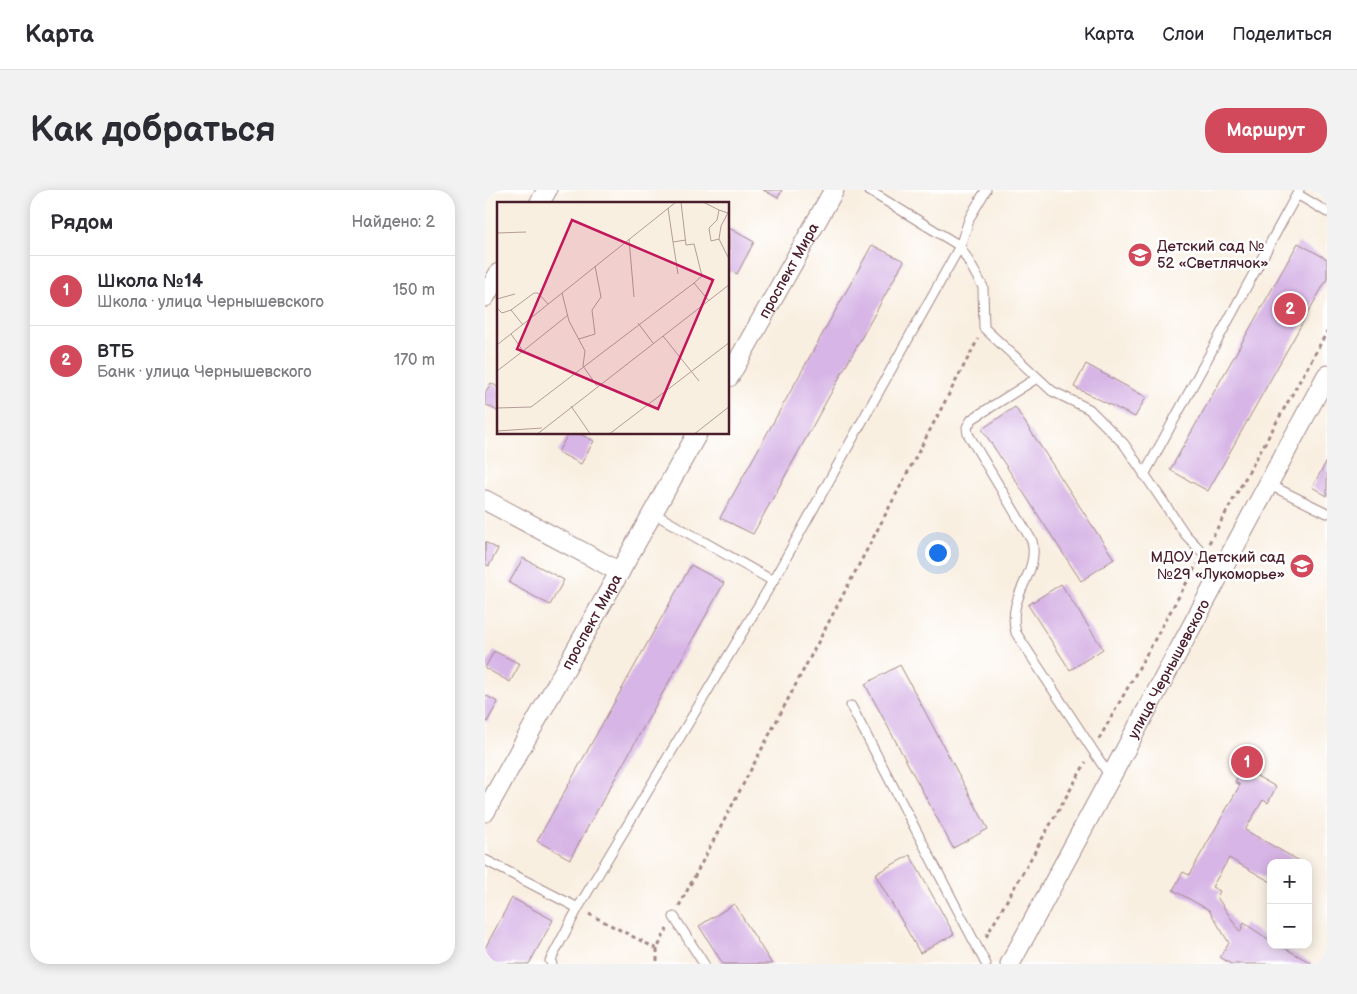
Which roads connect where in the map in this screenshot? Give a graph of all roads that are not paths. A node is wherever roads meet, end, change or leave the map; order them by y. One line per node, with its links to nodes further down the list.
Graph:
1 (547, 190): 6 (street)
2 (833, 190): 12 (street, проспект Мира)
3 (868, 190): 8 (lane)
4 (986, 190): 8 (lane)
5 (1298, 192): 7 (lane); 15 (lane)
6 (540, 202)
7 (1327, 212)
8 (961, 246): 13 (lane); 22 (lane)
9 (497, 276): 10 (street)
10 (485, 297)
11 (1327, 374): 16 (street, улица Чернышевского)
12 (730, 375)
13 (1037, 378): 15 (lane); 24 (lane)
14 (696, 435): 18 (street, проспект Мира)
15 (1144, 475): 21 (lane)
16 (1268, 484): 19 (lane); 21 (street, улица Чернышевского)
17 (485, 500): 20 (street)
18 (653, 513): 20 (street, проспект Мира); 22 (lane)
19 (1327, 513)
20 (620, 572): 25 (street, проспект Мира)
21 (1221, 572): 24 (street, улица Чернышевского)
22 (773, 581): 27 (lane)
23 (851, 706): 31 (lane)
24 (1111, 778): 32 (street, улица Чернышевского)
25 (485, 812)
26 (485, 860): 27 (lane)
27 (578, 908): 29 (lane)
28 (674, 917): 30 (lane)
29 (552, 964)
30 (704, 964)
31 (986, 964)
32 (1010, 964)

